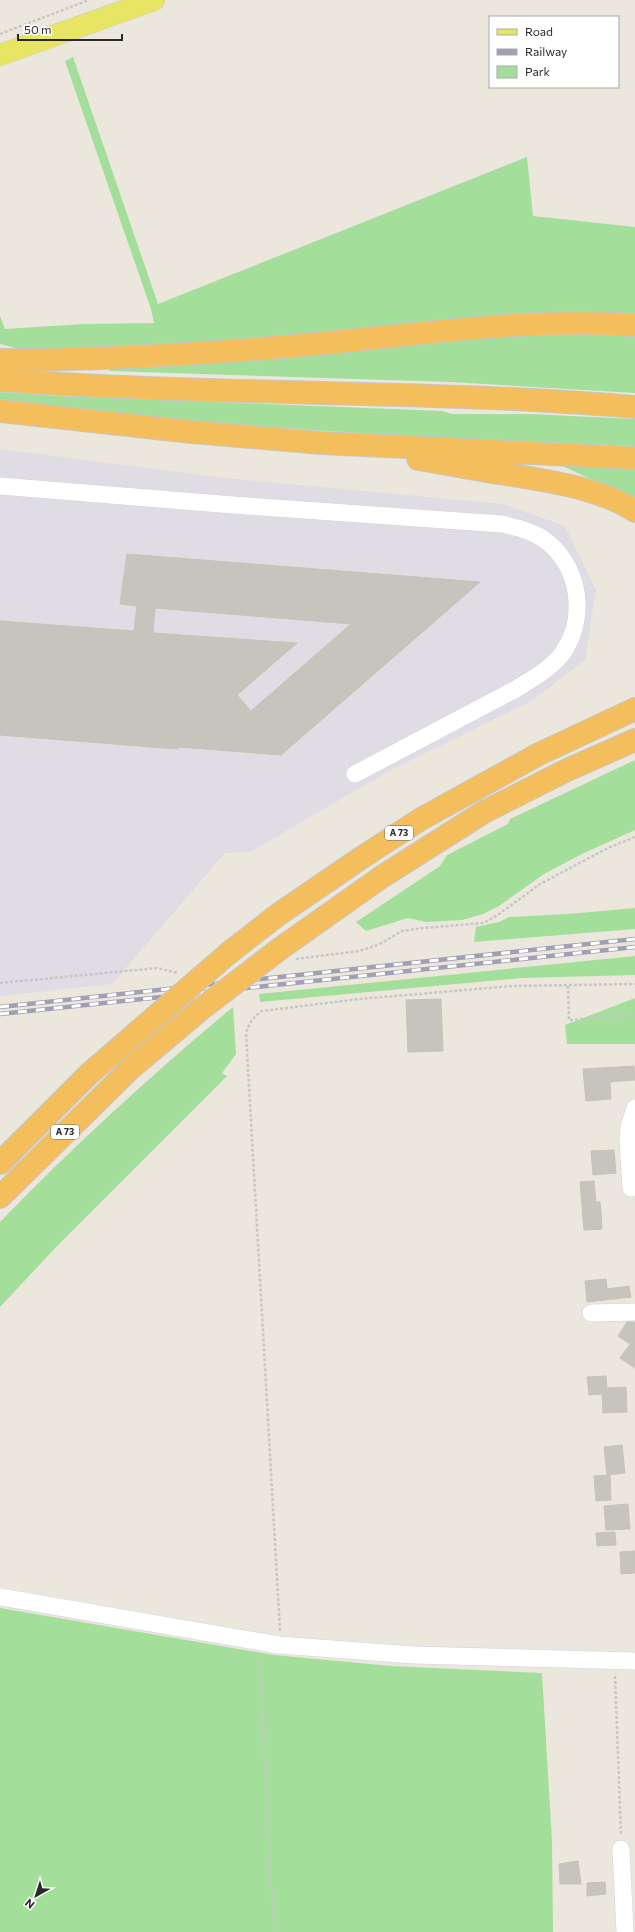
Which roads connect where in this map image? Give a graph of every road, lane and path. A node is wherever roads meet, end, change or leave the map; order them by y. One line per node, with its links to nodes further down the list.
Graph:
1 (89, 0): 3 (path)
2 (154, 0): 4 (main road)
3 (0, 34)
4 (0, 55)
5 (635, 325): 6 (highway)
6 (0, 360)
7 (0, 380): 8 (highway)
8 (635, 407)
9 (0, 411): 10 (highway)
10 (322, 443): 11 (highway); 13 (highway)
11 (635, 458)
12 (0, 486): 18 (street)
13 (635, 511)
14 (635, 693): 16 (highway)
15 (635, 709): 16 (highway, A 73)
16 (581, 735): 23 (highway, A 73, bridge)
17 (635, 740): 25 (highway, A 73, bridge)
18 (354, 774)
19 (635, 984): 20 (path)
20 (568, 986): 21 (path); 29 (path)
21 (635, 1014)
22 (635, 1108): 24 (street)
23 (0, 1163)
24 (631, 1188)
25 (0, 1197)
26 (635, 1312): 27 (street)
27 (591, 1313)
28 (0, 1597): 30 (street)
29 (278, 1636): 30 (street); 31 (street)
30 (259, 1641): 34 (path)
31 (608, 1661): 32 (street); 33 (path)
32 (635, 1661)
33 (621, 1848): 35 (street)
34 (276, 1932)
35 (625, 1932)

